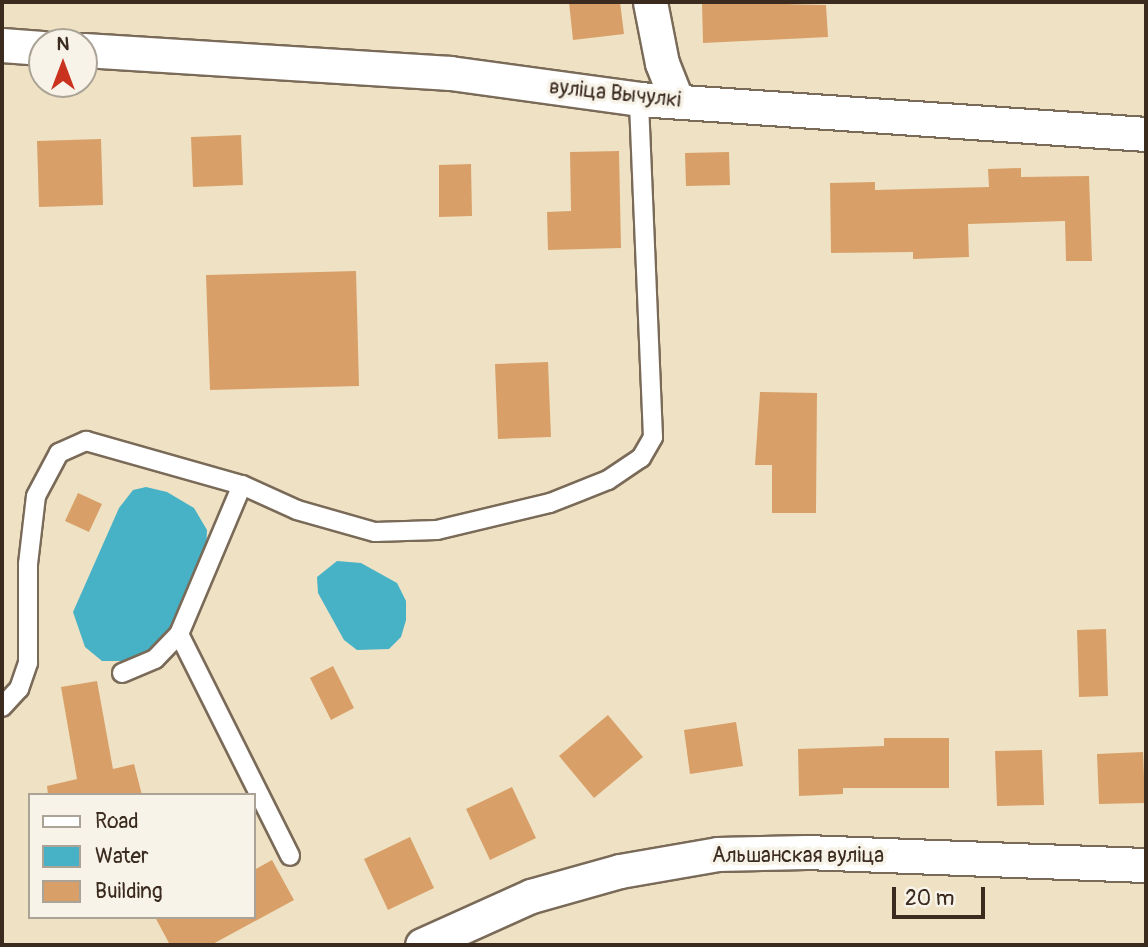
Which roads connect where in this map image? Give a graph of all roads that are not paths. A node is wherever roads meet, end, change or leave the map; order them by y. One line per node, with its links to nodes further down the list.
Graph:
1 (650, 2): 6 (street)
2 (2, 45): 3 (street)
3 (28, 47)
4 (98, 51): 5 (street, вуліца Вычулкі)
5 (639, 99): 6 (street, вуліца Вычулкі); 8 (lane)
6 (677, 101): 7 (street, вуліца Вычулкі)
7 (1146, 134)
8 (242, 485): 9 (lane); 11 (lane)
9 (179, 634): 10 (lane); 12 (lane)
10 (122, 673)
11 (2, 707)
12 (290, 856)
13 (1146, 865): 14 (street, Альшанская вуліца)
14 (422, 945)

